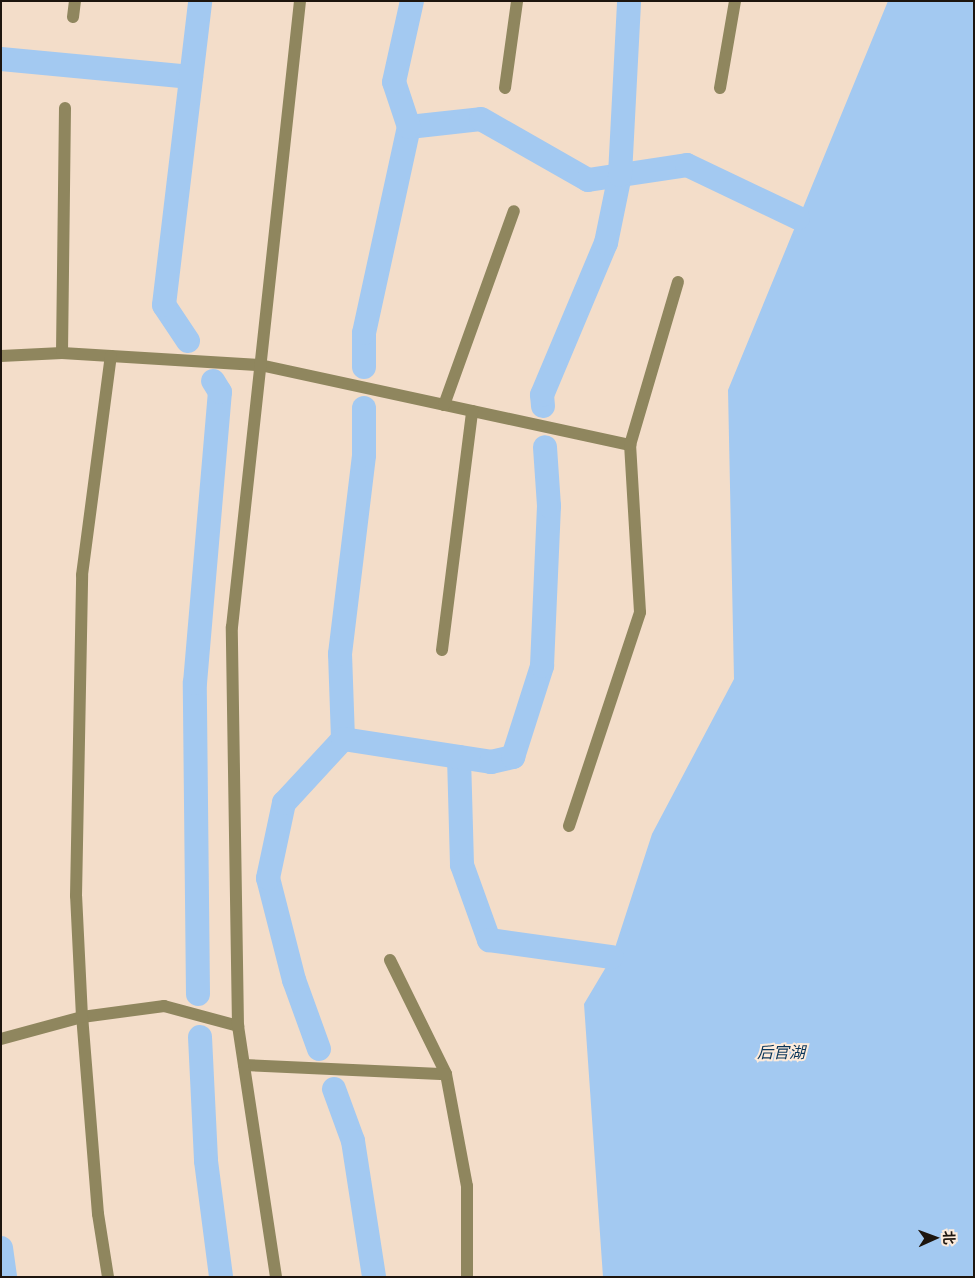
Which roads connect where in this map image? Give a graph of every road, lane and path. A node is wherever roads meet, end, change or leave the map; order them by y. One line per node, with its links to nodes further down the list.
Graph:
1 (74, 1): 5 (street)
2 (300, 1): 14 (street)
3 (517, 1): 6 (street)
4 (735, 1): 7 (street)
5 (73, 17)
6 (505, 88)
7 (720, 88)
8 (65, 108): 11 (street)
9 (514, 211): 15 (street)
10 (678, 282): 17 (street)
11 (62, 353): 12 (street); 13 (street)
12 (1, 356)
13 (111, 356): 14 (street); 21 (street)
14 (260, 364): 15 (street); 22 (street)
15 (444, 405): 16 (street)
16 (472, 411): 17 (street); 18 (street)
17 (630, 445): 19 (street)
18 (442, 650)
19 (569, 826)
20 (390, 960): 25 (street)
21 (82, 1017): 22 (street); 23 (street); 26 (street)
22 (238, 1026): 24 (street)
23 (1, 1039)
24 (244, 1065): 25 (street); 27 (street)
25 (446, 1074): 28 (street)
26 (108, 1277)
27 (276, 1277)
28 (467, 1277)

